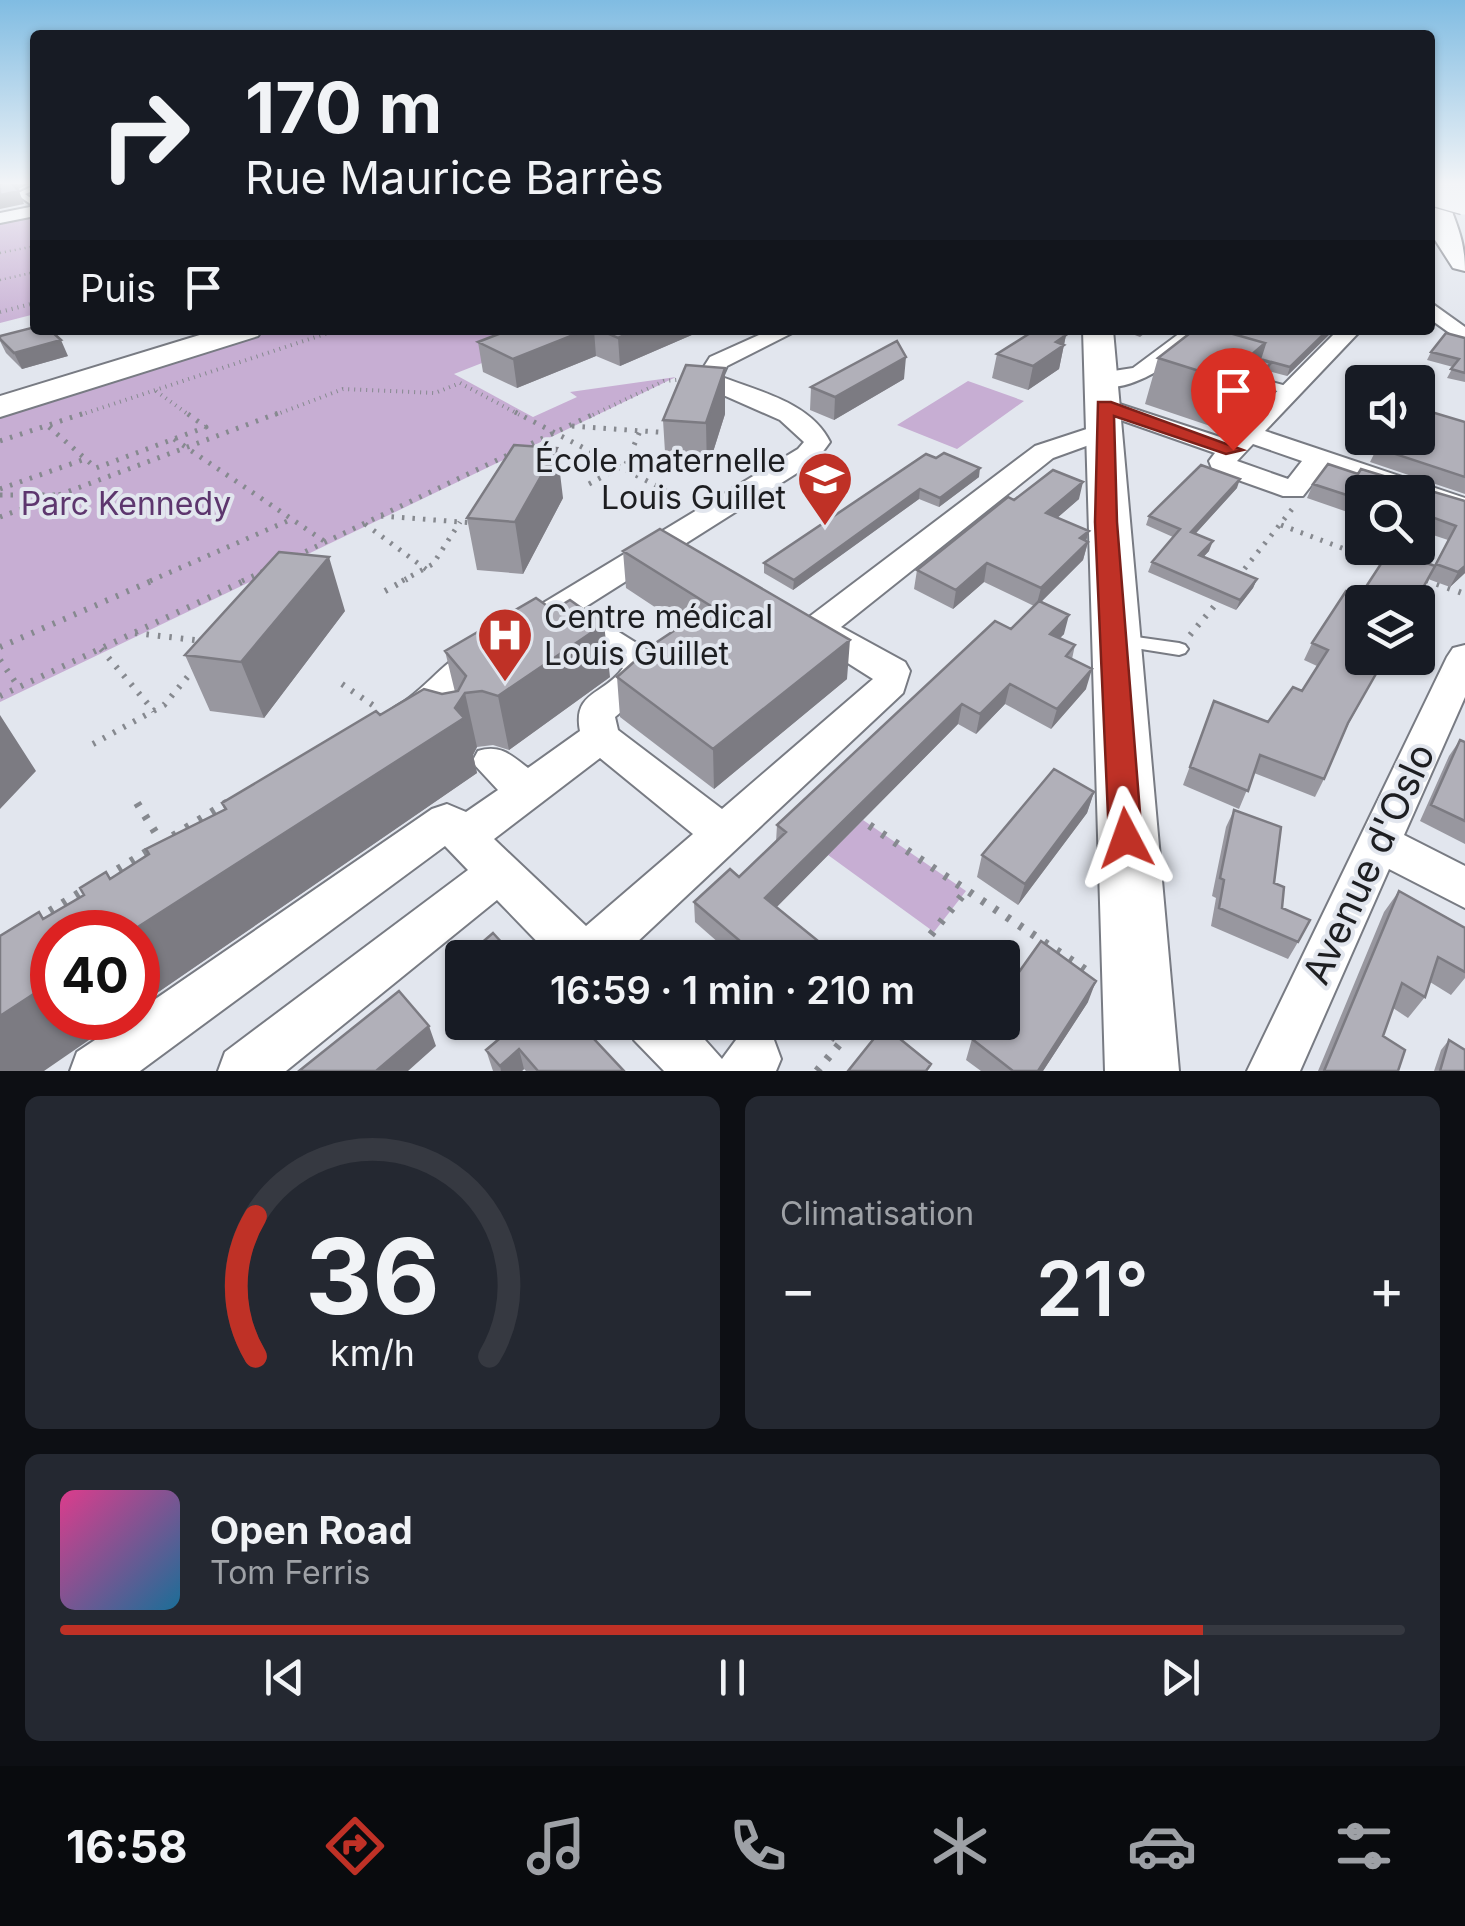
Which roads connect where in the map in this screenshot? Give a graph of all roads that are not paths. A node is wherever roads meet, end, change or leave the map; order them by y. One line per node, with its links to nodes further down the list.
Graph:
1 (1446, 233): 3 (highway)
2 (1435, 247): 4 (highway)
3 (1465, 261)
4 (1465, 280)
5 (1435, 312): 10 (street)
6 (231, 335): 14 (street)
7 (775, 335): 18 (street)
8 (1193, 335): 12 (street)
9 (1345, 335): 13 (street)
10 (1465, 338)
11 (1228, 373): 13 (lane)
12 (1102, 386): 15 (street); 21 (street); 28 (street)
13 (1290, 391): 15 (street)
14 (0, 407)
15 (1240, 442): 16 (street); 16 (street)
16 (1320, 458): 17 (street)
17 (1465, 507)
18 (668, 541): 19 (street); 20 (street)
19 (704, 562)
20 (559, 608): 24 (street); 25 (street)
21 (1113, 640): 22 (lane); 39 (street)
22 (1179, 649)
23 (1465, 657): 30 (street, Avenue d'Oslo)
24 (456, 732)
25 (600, 737): 27 (street); 28 (street)
26 (492, 762): 27 (street)
27 (527, 791): 29 (street)
28 (723, 833): 34 (street)
29 (464, 838): 31 (street); 36 (street)
30 (1379, 843): 32 (street); 40 (street, Avenue d'Oslo)
31 (499, 872): 33 (street); 37 (street)
32 (1465, 888)
33 (569, 940)
34 (605, 940)
35 (670, 1040): 38 (street)
36 (96, 1071)
37 (244, 1071)
38 (701, 1071)
39 (1142, 1071)
40 (1272, 1071)

